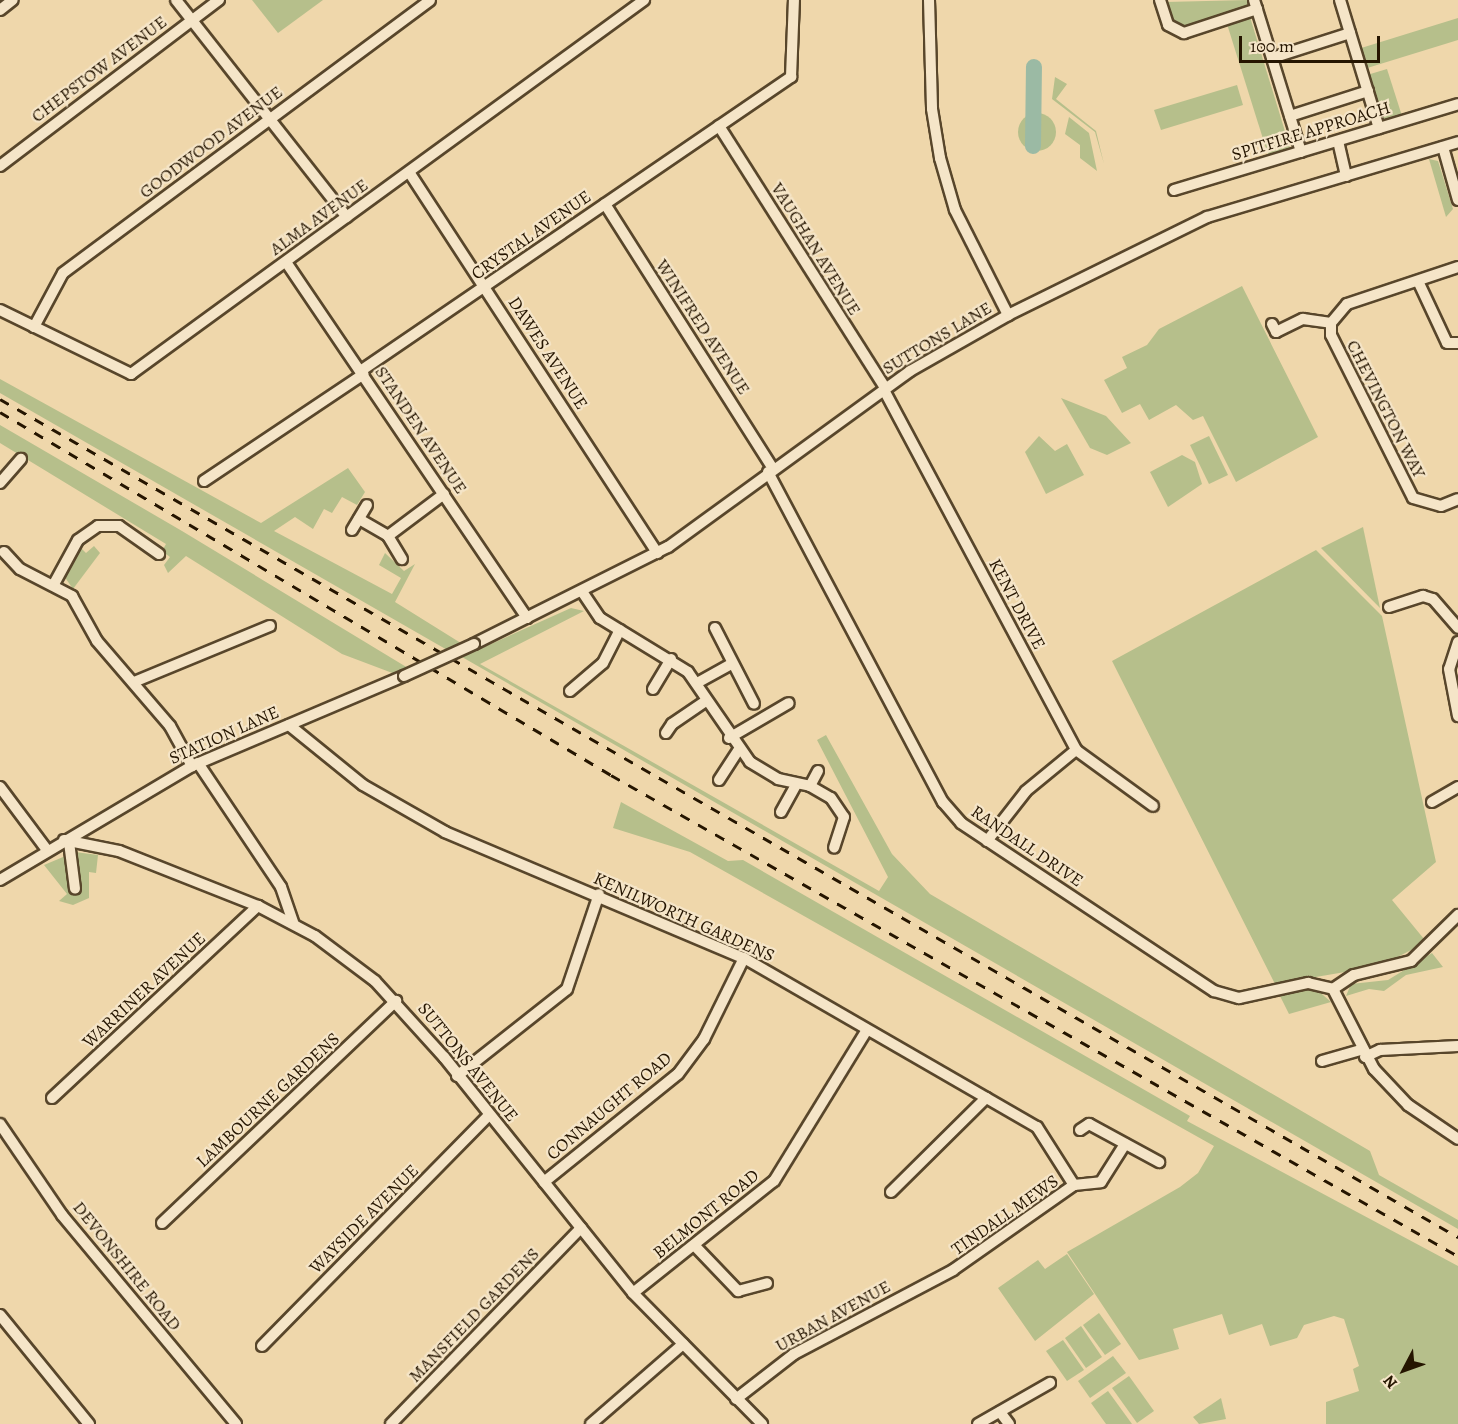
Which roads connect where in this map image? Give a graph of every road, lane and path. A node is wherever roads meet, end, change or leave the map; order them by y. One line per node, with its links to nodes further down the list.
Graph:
1 (13, 0): 11 (street)
2 (176, 0): 12 (street)
3 (219, 0): 12 (street, CHEPSTOW AVENUE)
4 (430, 0): 18 (street, GOODWOOD AVENUE)
5 (644, 0): 26 (street, ALMA AVENUE)
6 (794, 0): 19 (street, CRYSTAL AVENUE)
7 (929, 0): 37 (street)
8 (1160, 0): 10 (street)
9 (1340, 0): 13 (street)
10 (1255, 4): 14 (street)
11 (0, 10)
12 (192, 20): 18 (street); 25 (street, CHEPSTOW AVENUE)
13 (1350, 33): 14 (street); 15 (street)
14 (1272, 58): 17 (street)
15 (1368, 92): 17 (street); 20 (street)
16 (1458, 104): 20 (street, SPITFIRE APPROACH)
17 (1290, 116): 24 (street)
18 (269, 118): 31 (street); 40 (street, GOODWOOD AVENUE)
19 (719, 126): 30 (street, CRYSTAL AVENUE); 43 (street, VAUGHAN AVENUE)
20 (1379, 128): 21 (street, SPITFIRE APPROACH)
21 (1338, 141): 24 (street, SPITFIRE APPROACH); 27 (street)
22 (1458, 142): 23 (street, SUTTONS LANE)
23 (1443, 147): 27 (street, SUTTONS LANE); 29 (street)
24 (1301, 152): 28 (street, SPITFIRE APPROACH)
25 (0, 166)
26 (409, 172): 31 (street, ALMA AVENUE); 35 (street, DAWES AVENUE)
27 (1346, 176): 37 (street, SUTTONS LANE)
28 (1174, 190)
29 (1458, 201)
30 (605, 204): 35 (street, CRYSTAL AVENUE); 45 (street, WINIFRED AVENUE)
31 (347, 217): 32 (street, ALMA AVENUE)
32 (286, 262): 40 (street, ALMA AVENUE); 42 (street, STANDEN AVENUE)
33 (1458, 267): 34 (street, CHEVINGTON WAY)
34 (1418, 281): 38 (street, CHEVINGTON WAY); 41 (street)
35 (486, 288): 42 (street, CRYSTAL AVENUE); 55 (street, DAWES AVENUE)
36 (0, 310): 40 (street, ALMA AVENUE)
37 (1008, 315): 43 (street, SUTTONS LANE)
38 (1331, 323): 39 (street, CHEVINGTON WAY); 49 (street, CHEVINGTON WAY)
39 (1272, 324)
40 (34, 327)
41 (1458, 344)
42 (363, 372): 46 (street, CRYSTAL AVENUE); 48 (street, STANDEN AVENUE)
43 (884, 389): 45 (street, SUTTONS LANE); 81 (street, KENT DRIVE)
44 (21, 459): 47 (street)
45 (771, 470): 55 (street, SUTTONS LANE); 94 (street, RANDALL DRIVE)
46 (204, 481)
47 (0, 483)
48 (444, 494): 53 (street); 61 (street, STANDEN AVENUE)
49 (1458, 499)
50 (367, 506): 51 (street)
51 (359, 519): 52 (street); 53 (street)
52 (352, 531)
53 (388, 536): 57 (street)
54 (4, 552): 58 (street)
55 (657, 553): 59 (street, SUTTONS LANE)
56 (159, 554): 58 (street)
57 (402, 559)
58 (54, 584): 70 (street)
59 (584, 593): 61 (street, SUTTONS LANE); 65 (street)
60 (1389, 607): 64 (street)
61 (527, 618): 67 (street, SUTTONS LANE)
62 (270, 626): 70 (street)
63 (715, 628): 69 (street)
64 (1458, 628)
65 (620, 630): 68 (street); 73 (street)
66 (1458, 642): 77 (street)
67 (474, 644): 78 (street, STATION LANE, bridge)
68 (670, 659): 71 (street); 72 (street)
69 (730, 664): 71 (street); 76 (street)
70 (134, 682): 83 (street)
71 (698, 683): 74 (street)
72 (653, 689)
73 (570, 691)
74 (707, 700): 79 (street); 80 (street)
75 (789, 703): 80 (street)
76 (754, 704)
77 (1458, 716)
78 (289, 725): 83 (street, STATION LANE); 99 (street, KENILWORTH GARDENS)
79 (666, 734)
80 (729, 738): 82 (street)
81 (1076, 750): 91 (street, KENT DRIVE); 94 (street)
82 (738, 751): 85 (street); 86 (street)
83 (195, 765): 93 (street, STATION LANE); 102 (street)
84 (818, 771): 87 (street)
85 (719, 780)
86 (796, 785): 87 (street); 92 (street)
87 (810, 786): 95 (street)
88 (0, 787): 96 (street)
89 (1458, 787): 90 (street)
90 (1432, 802)
91 (1153, 806)
92 (781, 812)
93 (66, 841): 96 (street, STATION LANE); 98 (street); 100 (street, SUTTONS AVENUE)
94 (987, 841): 104 (street, RANDALL DRIVE)
95 (834, 847)
96 (47, 850): 97 (street, STATION LANE)
97 (0, 880)
98 (75, 889)
99 (599, 894): 103 (street, KENILWORTH GARDENS); 110 (street)
100 (258, 906): 102 (street, SUTTONS AVENUE); 111 (street, WARRINER AVENUE)
101 (1458, 915): 104 (street)
102 (294, 924): 105 (street, SUTTONS AVENUE)
103 (744, 958): 106 (street, KENILWORTH GARDENS); 119 (street, CONNAUGHT ROAD)
104 (1333, 989): 108 (street)
105 (396, 1001): 110 (street, SUTTONS AVENUE); 122 (street, LAMBOURNE GARDENS)
106 (867, 1030): 112 (street, KENILWORTH GARDENS); 124 (street, BELMONT ROAD)
107 (1458, 1046): 108 (street)
108 (1362, 1053): 109 (street); 116 (street)
109 (1322, 1061)
110 (457, 1076): 113 (street, SUTTONS AVENUE)
111 (52, 1098)
112 (986, 1098): 120 (street, KENILWORTH GARDENS); 121 (street)
113 (489, 1115): 119 (street, SUTTONS AVENUE); 130 (street, WAYSIDE AVENUE)
114 (0, 1124): 135 (street, DEVONSHIRE ROAD)
115 (1080, 1130): 117 (street)
116 (1458, 1139)
117 (1125, 1144): 118 (street); 120 (street, TINDALL MEWS)
118 (1159, 1162)
119 (544, 1182): 123 (street, SUTTONS AVENUE)
120 (1074, 1185): 125 (street, TINDALL MEWS)
121 (891, 1192)
122 (162, 1223)
123 (581, 1228): 127 (street, SUTTONS AVENUE); 136 (street, MANSFIELD GARDENS)
124 (694, 1245): 126 (street); 127 (street, BELMONT ROAD)
125 (952, 1270): 132 (street, URBAN AVENUE)
126 (767, 1283)
127 (633, 1293): 129 (street, SUTTONS AVENUE)
128 (0, 1315): 134 (street)
129 (683, 1344): 132 (street, SUTTONS AVENUE); 137 (street)
130 (262, 1346)
131 (1050, 1383): 133 (street)
132 (736, 1399): 138 (street, SUTTONS AVENUE)
133 (1000, 1412): 139 (street); 140 (street)
134 (89, 1424)
135 (236, 1424)
136 (391, 1424)
137 (591, 1424)
138 (762, 1424)
139 (978, 1424)
140 (1009, 1424)

